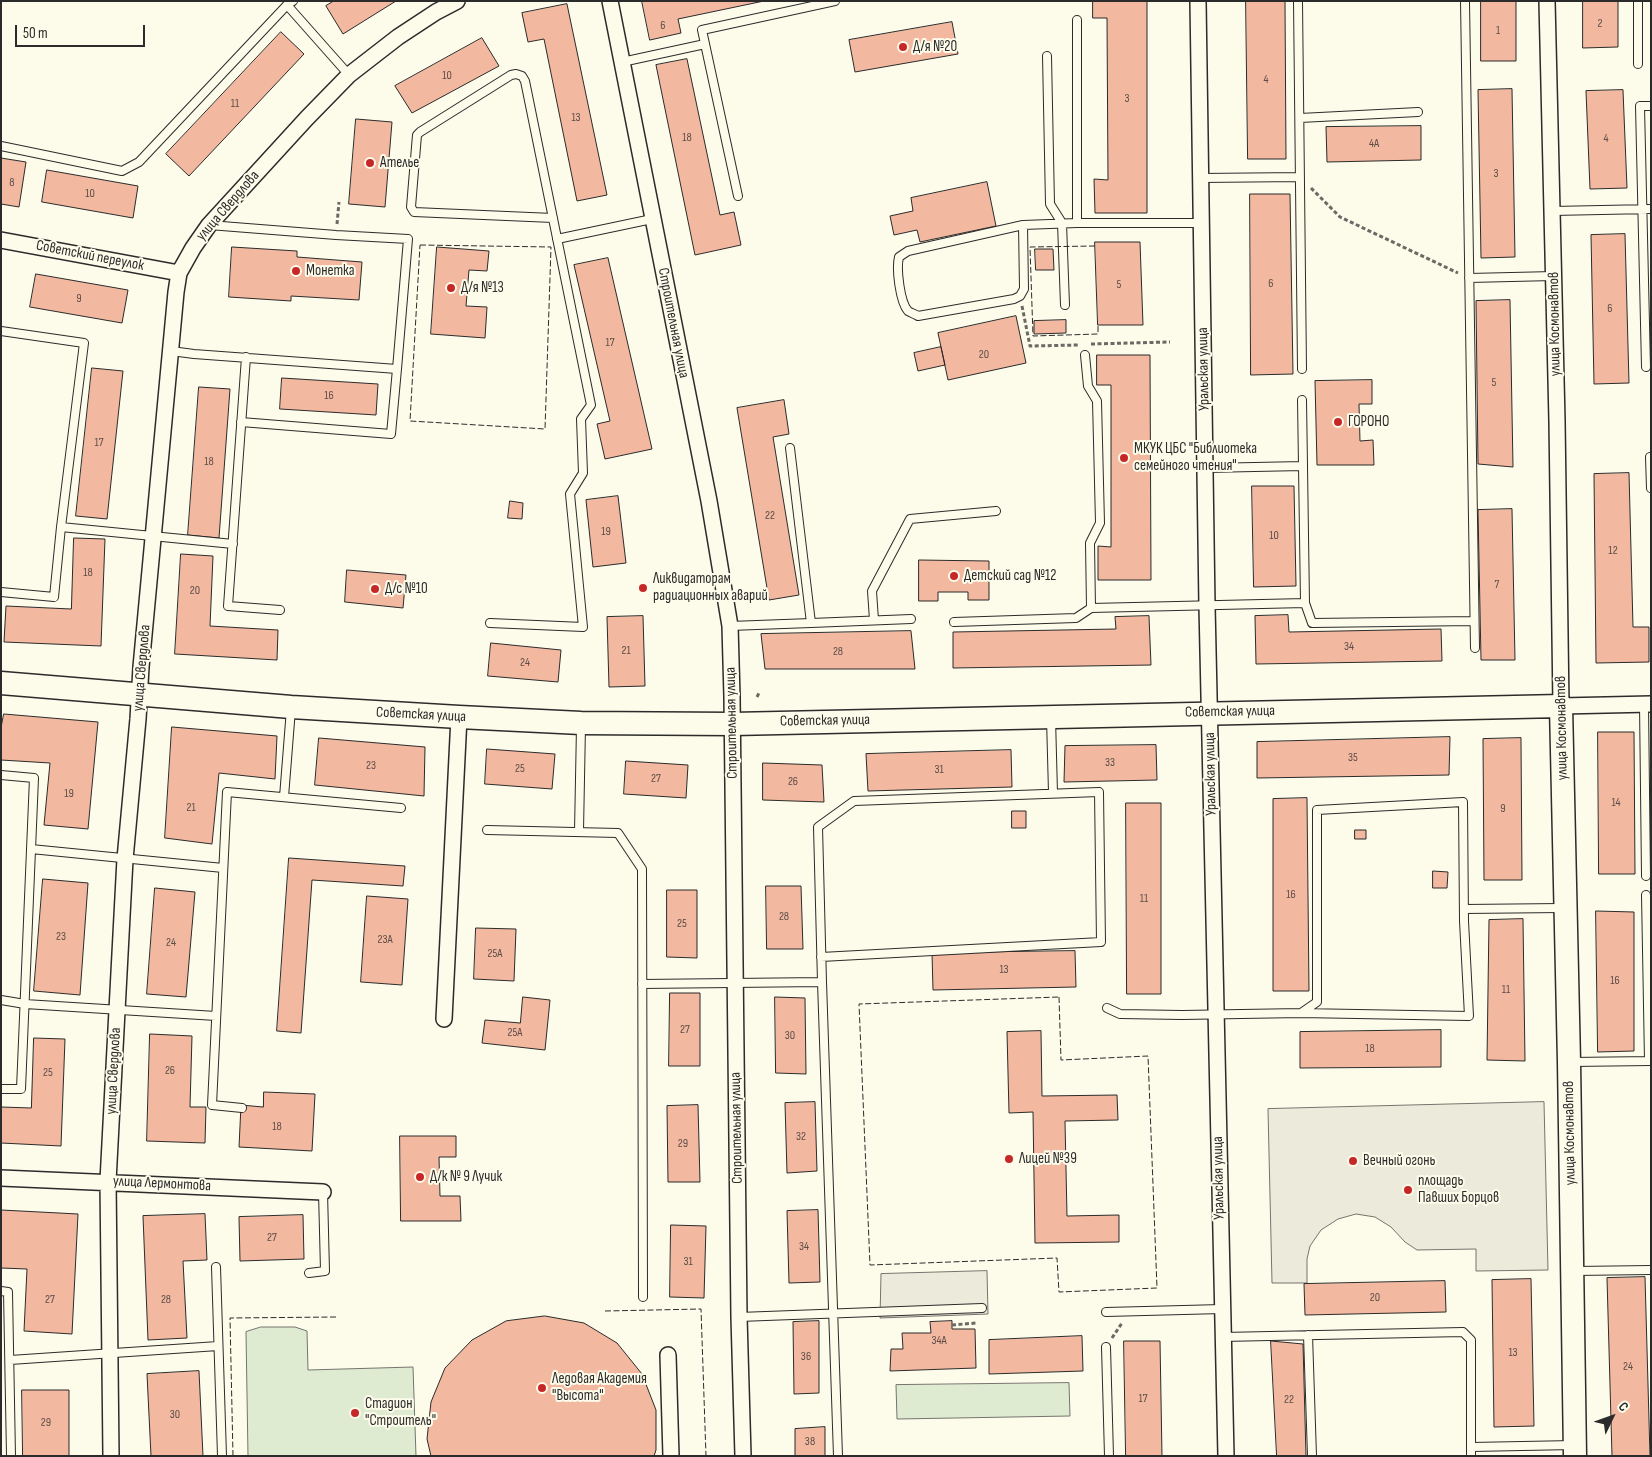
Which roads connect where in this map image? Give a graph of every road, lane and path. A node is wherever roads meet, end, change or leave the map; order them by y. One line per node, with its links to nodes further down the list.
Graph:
1 (457, 1): 15 (street, улица Свердлова)
2 (610, 1): 13 (street, Строительная улица)
3 (835, 1): 11 (lane)
4 (1198, 1): 21 (street, Уральская улица)
5 (1298, 1): 18 (lane)
6 (1465, 1): 38 (lane)
7 (1547, 1): 25 (street, улица Космонавтов)
8 (1638, 1): 14 (lane)
9 (290, 3): 15 (lane); 19 (lane)
10 (1077, 20): 30 (lane)
11 (705, 44): 13 (lane); 22 (lane)
12 (1047, 56): 28 (lane)
13 (622, 62): 27 (street, Строительная улица)
14 (1638, 64)
15 (349, 76): 31 (street, улица Свердлова)
16 (1651, 106): 24 (lane)
17 (1418, 112): 18 (lane)
18 (1300, 118): 20 (lane)
19 (1, 146)
20 (1300, 177): 21 (lane); 38 (path); 48 (lane)
21 (1201, 178): 29 (street, Уральская улица)
22 (738, 196)
23 (339, 202): 32 (path)
24 (1647, 209): 25 (lane); 46 (lane)
25 (1552, 211): 37 (street, улица Космонавтов)
26 (552, 218): 26 (lane); 34 (lane)
27 (652, 219): 34 (lane); 71 (street, Строительная улица)
28 (1062, 223): 30 (lane); 33 (lane); 40 (lane)
29 (1202, 223): 30 (lane); 54 (street, Уральская улица)
30 (1077, 224)
31 (209, 225): 36 (street, улица Свердлова); 47 (lane)
32 (336, 225)
33 (1023, 225): 39 (lane); 39 (lane)
34 (557, 239): 69 (lane)
35 (1, 240): 36 (street, Советский переулок)
36 (180, 273): 43 (street, улица Свердлова)
37 (1554, 276): 38 (lane); 78 (street, улица Космонавтов)
38 (1469, 278): 67 (lane)
39 (1020, 296): 42 (path)
40 (1065, 305)
41 (1, 330): 57 (lane)
42 (1170, 342)
43 (171, 351): 45 (lane); 58 (street, улица Свердлова)
44 (1085, 355): 63 (lane)
45 (246, 357): 47 (lane); 50 (lane)
46 (1646, 367)
47 (397, 369): 50 (lane)
48 (1302, 369)
49 (1302, 400): 53 (lane)
50 (241, 422): 59 (lane)
51 (790, 448): 70 (lane)
52 (1650, 458): 55 (lane)
53 (1303, 466): 54 (lane); 61 (lane)
54 (1206, 468): 62 (street, Уральская улица)
55 (1651, 488)
56 (996, 511): 66 (lane)
57 (61, 527): 58 (lane); 60 (lane)
58 (154, 537): 59 (lane); 75 (street, улица Свердлова)
59 (233, 544): 64 (lane)
60 (1, 592)
61 (1305, 602): 62 (lane); 67 (lane)
62 (1207, 606): 63 (lane); 80 (street, Уральская улица)
63 (1091, 608): 68 (lane)
64 (280, 610)
65 (911, 619): 66 (lane)
66 (874, 620): 70 (lane)
67 (1474, 621): 72 (lane)
68 (954, 622)
69 (490, 623)
70 (811, 623): 71 (lane)
71 (730, 626): 84 (street, Строительная улица)
72 (1475, 648)
73 (1, 683): 75 (street, Советская улица)
74 (759, 693): 76 (path)
75 (139, 694): 79 (street, Советская улица); 93 (street, улица Свердлова)
76 (757, 697)
77 (1647, 704): 78 (street, Советская улица); 86 (lane)
78 (1561, 706): 80 (street, Советская улица); 97 (street, улица Космонавтов)
79 (291, 707): 82 (street, Советская улица); 88 (lane)
80 (1210, 712): 81 (street, Советская улица); 109 (street, Уральская улица)
81 (1051, 717): 84 (street, Советская улица); 87 (lane)
82 (459, 718): 83 (street, Советская улица); 111 (street)
83 (581, 723): 84 (street, Советская улица); 91 (lane)
84 (733, 724): 101 (street, Строительная улица)
85 (1, 775): 92 (lane)
86 (1648, 781): 95 (lane)
87 (1053, 793): 99 (lane); 99 (lane)
88 (284, 797): 89 (lane); 94 (lane)
89 (401, 808)
90 (487, 830): 91 (lane)
91 (579, 831): 102 (lane)
92 (31, 849): 93 (lane); 105 (lane)
93 (125, 858): 94 (lane); 107 (street, улица Свердлова)
94 (223, 868): 110 (lane)
95 (1646, 876)
96 (1646, 895): 103 (lane)
97 (1565, 908): 98 (lane); 113 (street, улица Космонавтов)
98 (1464, 909): 108 (lane); 108 (lane)
99 (822, 957): 100 (lane)
100 (822, 982): 101 (lane); 129 (lane)
101 (735, 983): 102 (lane); 130 (street, Строительная улица)
102 (642, 984): 124 (lane)
103 (1649, 996): 112 (lane)
104 (1, 1000): 105 (lane)
105 (25, 1004): 107 (lane); 114 (lane)
106 (1107, 1008): 109 (lane)
107 (117, 1010): 110 (lane); 117 (street, улица Свердлова)
108 (1301, 1013): 109 (lane)
109 (1216, 1014): 126 (street, Уральская улица)
110 (216, 1016): 115 (lane)
111 (444, 1019)
112 (1650, 1061): 113 (lane)
113 (1569, 1062): 121 (street, улица Космонавтов)
114 (1, 1089)
115 (242, 1108)
116 (1, 1178): 117 (street, улица Лермонтова)
117 (108, 1181): 118 (street, улица Лермонтова); 137 (street, улица Свердлова)
118 (323, 1192): 122 (lane)
119 (216, 1267): 135 (lane)
120 (1651, 1270): 121 (lane)
121 (1572, 1271): 140 (street, улица Космонавтов)
122 (309, 1273)
123 (1, 1291): 139 (lane)
124 (643, 1296)
125 (982, 1308): 129 (lane)
126 (1222, 1309): 128 (lane); 134 (street, Уральская улица)
127 (1106, 1312): 128 (lane)
128 (1130, 1312): 136 (path)
129 (833, 1314): 130 (lane); 147 (lane)
130 (739, 1317): 146 (street, Строительная улица)
131 (976, 1323): 132 (path)
132 (952, 1325)
133 (1308, 1336): 134 (lane); 141 (lane); 150 (lane)
134 (1222, 1337): 149 (street, Уральская улица)
135 (218, 1346): 137 (lane); 144 (lane)
136 (1106, 1347): 148 (lane)
137 (110, 1353): 139 (lane); 143 (street, улица Свердлова)
138 (668, 1355): 145 (street)
139 (10, 1360): 142 (lane)
140 (1575, 1450): 141 (lane)
141 (1471, 1451)
142 (11, 1456)
143 (111, 1456)
144 (222, 1456)
145 (671, 1456)
146 (743, 1456)
147 (838, 1456)
148 (1109, 1456)
149 (1226, 1456)
150 (1312, 1456)

